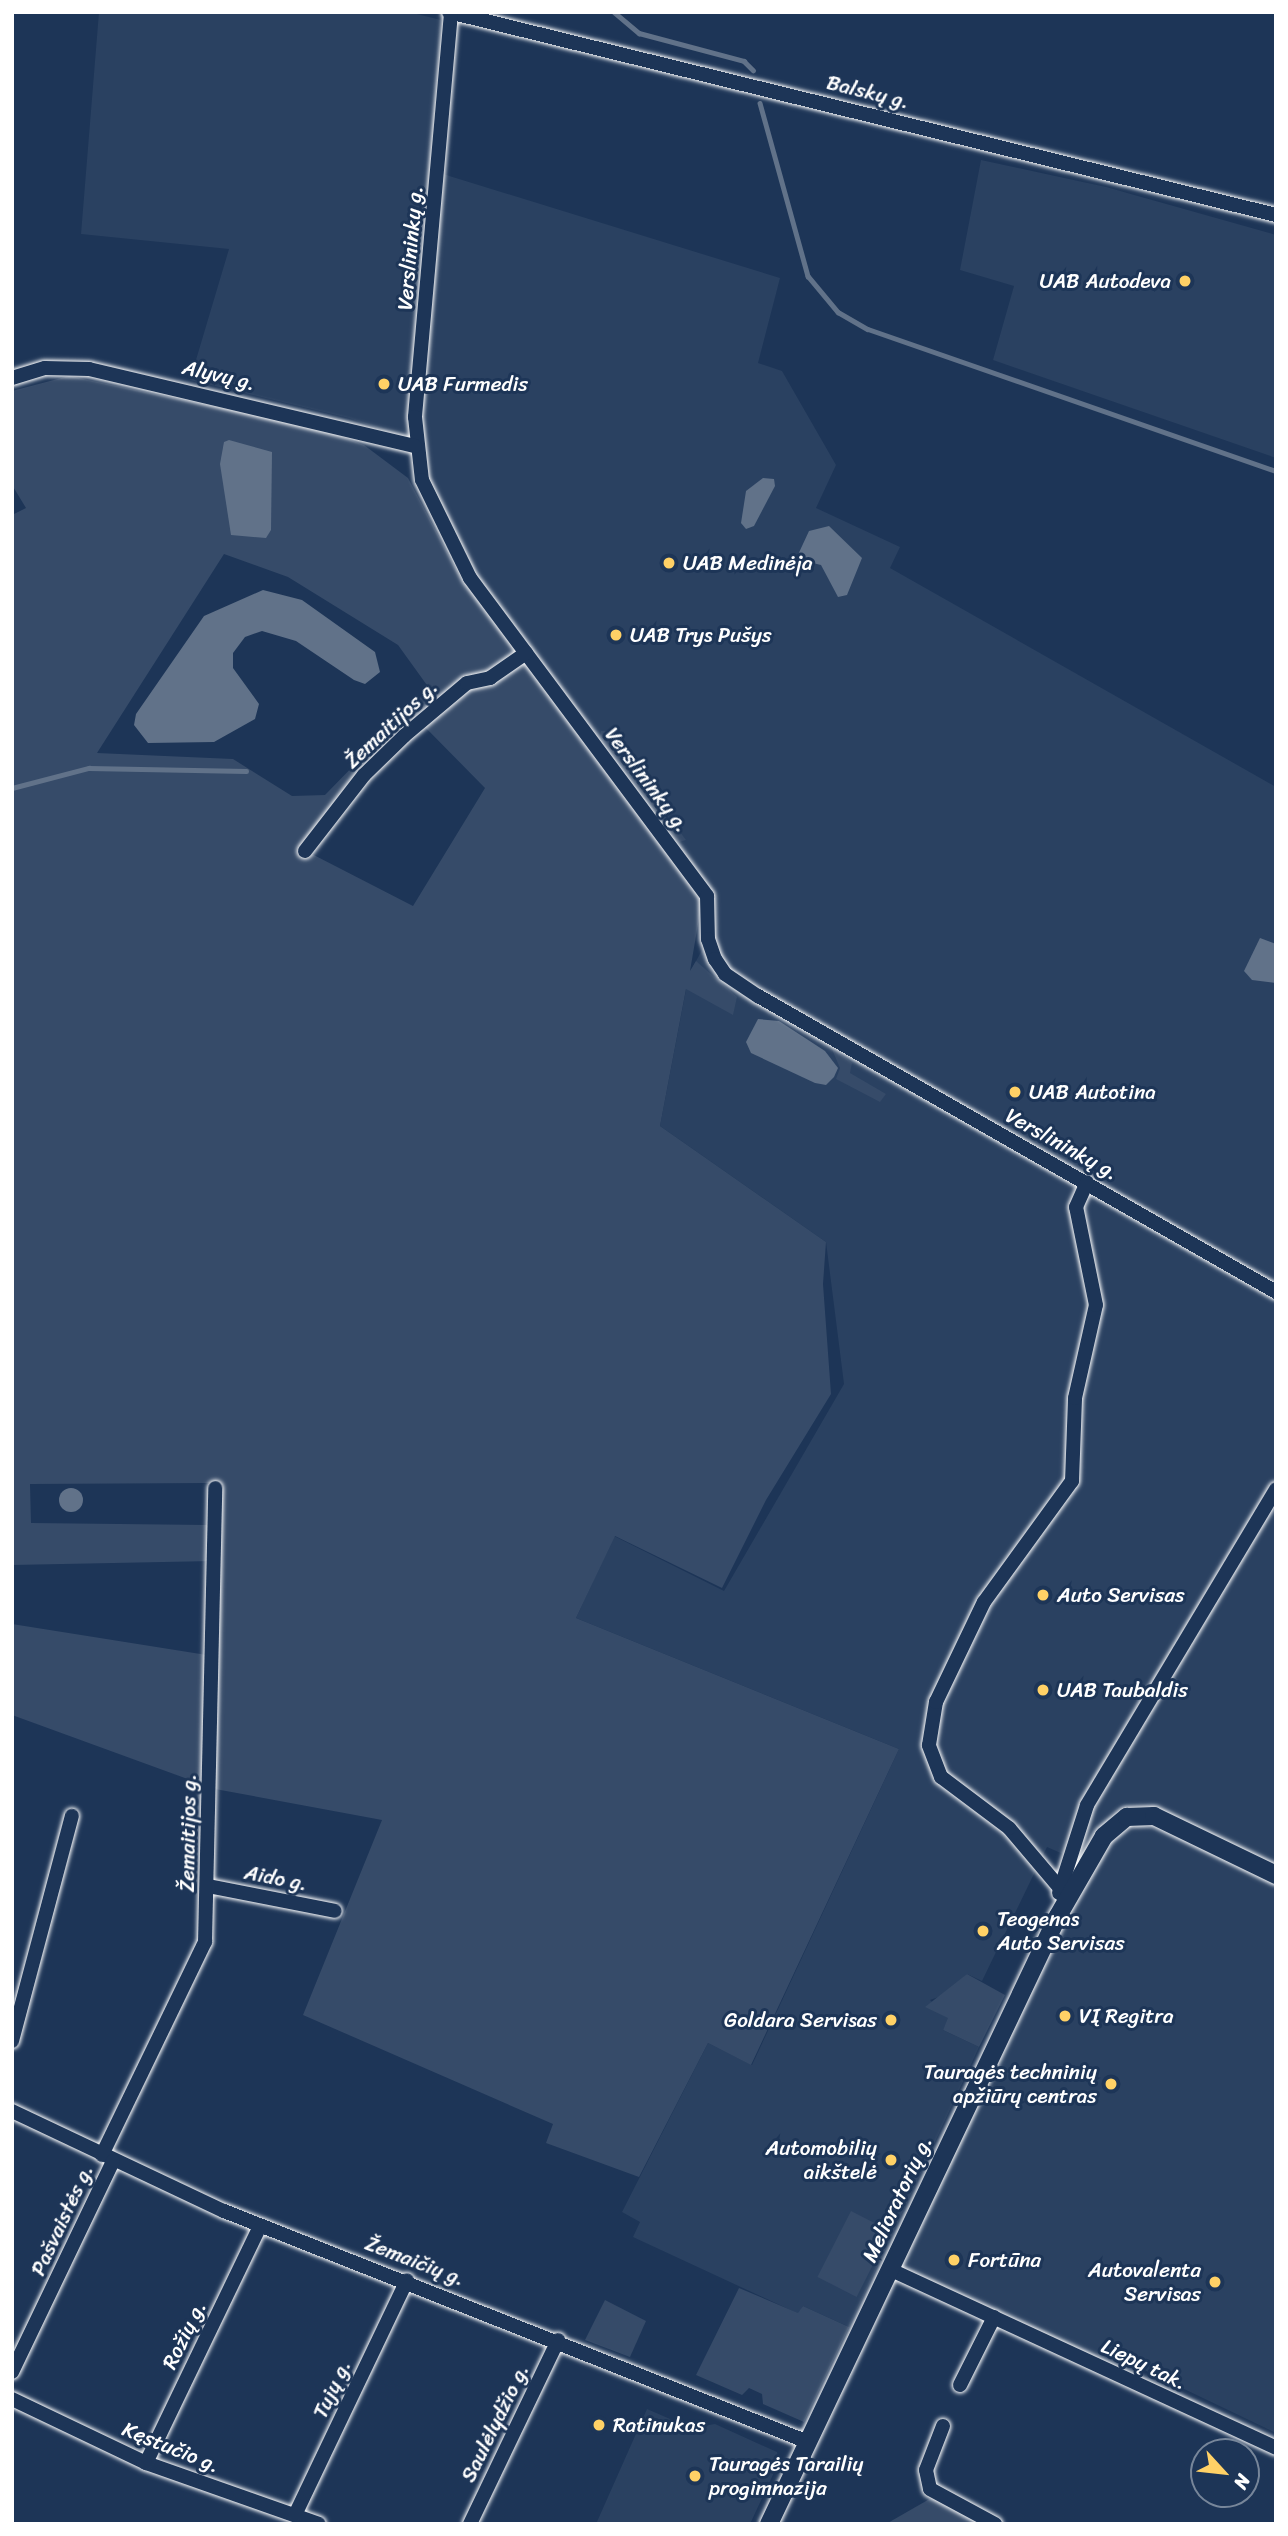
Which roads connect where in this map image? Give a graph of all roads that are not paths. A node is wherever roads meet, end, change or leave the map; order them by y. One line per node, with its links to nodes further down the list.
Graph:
1 (450, 13): 2 (street, Balskų g.); 4 (street, Verslininkų g.)
2 (1276, 215)
3 (12, 378): 4 (street, Alyvų g.)
4 (415, 446): 5 (street, Verslininkų g.)
5 (526, 653): 6 (street, Žemaitijos g.); 7 (street, Verslininkų g.)
6 (306, 851)
7 (1087, 1182): 8 (street, Verslininkų g.); 14 (street)
8 (1276, 1292)
9 (215, 1488): 13 (street, Žemaitijos g.)
10 (1276, 1489): 14 (street)
11 (72, 1816): 17 (street)
12 (1276, 1875): 16 (main road, Melioratorių g.)
13 (208, 1886): 15 (street, Aido g.); 19 (street, Žemaitijos g.)
14 (1059, 1887): 16 (street)
15 (335, 1911)
16 (1059, 1916): 21 (main road, Melioratorių g.)
17 (12, 2040)
18 (12, 2111): 19 (street, Žemaičių g.)
19 (108, 2158): 20 (street, Žemaičių g.); 25 (street, Pašvaistės g.)
20 (260, 2226): 22 (street, Žemaičių g.); 31 (street, Rožių g.)
21 (889, 2269): 23 (street, Liepų tak.); 29 (main road, Melioratorių g.)
22 (407, 2280): 24 (street, Žemaičių g.); 32 (street, Tujų g.)
23 (994, 2317): 26 (street); 30 (street, Liepų tak.)
24 (558, 2340): 29 (street, Žemaičių g.); 34 (street, Saulėlydžio g.)
25 (12, 2372)
26 (960, 2385)
27 (12, 2399): 31 (street, Kęstučio g.)
28 (943, 2426): 36 (street)
29 (808, 2442): 35 (main road, Melioratorių g.)
30 (1276, 2448)
31 (146, 2463): 32 (street, Kęstučio g.)
32 (295, 2515): 33 (street, Kęstučio g.)
33 (319, 2524)
34 (470, 2524)
35 (769, 2524)
36 (995, 2524)

